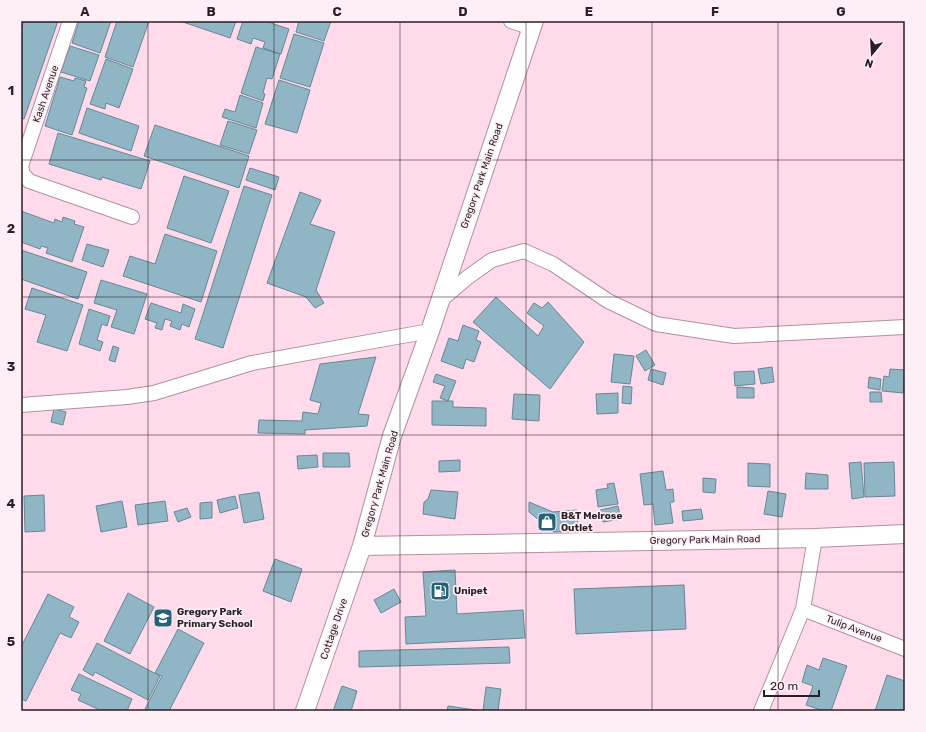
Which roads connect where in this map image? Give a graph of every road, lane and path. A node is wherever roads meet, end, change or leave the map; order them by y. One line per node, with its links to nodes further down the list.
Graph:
1 (70, 21): 4 (street, Kash Avenue)
2 (511, 21): 3 (street)
3 (533, 24): 6 (street, Gregory Park Main Road)
4 (21, 167): 5 (street, Kash Avenue)
5 (132, 217)
6 (439, 302): 7 (street); 8 (street, Gregory Park Main Road)
7 (905, 327)
8 (430, 331): 9 (street); 12 (street, Gregory Park Main Road)
9 (21, 404)
10 (905, 534): 11 (street, Gregory Park Main Road)
11 (815, 538): 12 (street, Gregory Park Main Road); 13 (street)
12 (362, 546): 15 (street, Cottage Drive)
13 (803, 609): 14 (street, Tulip Avenue); 16 (street)
14 (905, 649)
15 (305, 711)
16 (761, 711)

